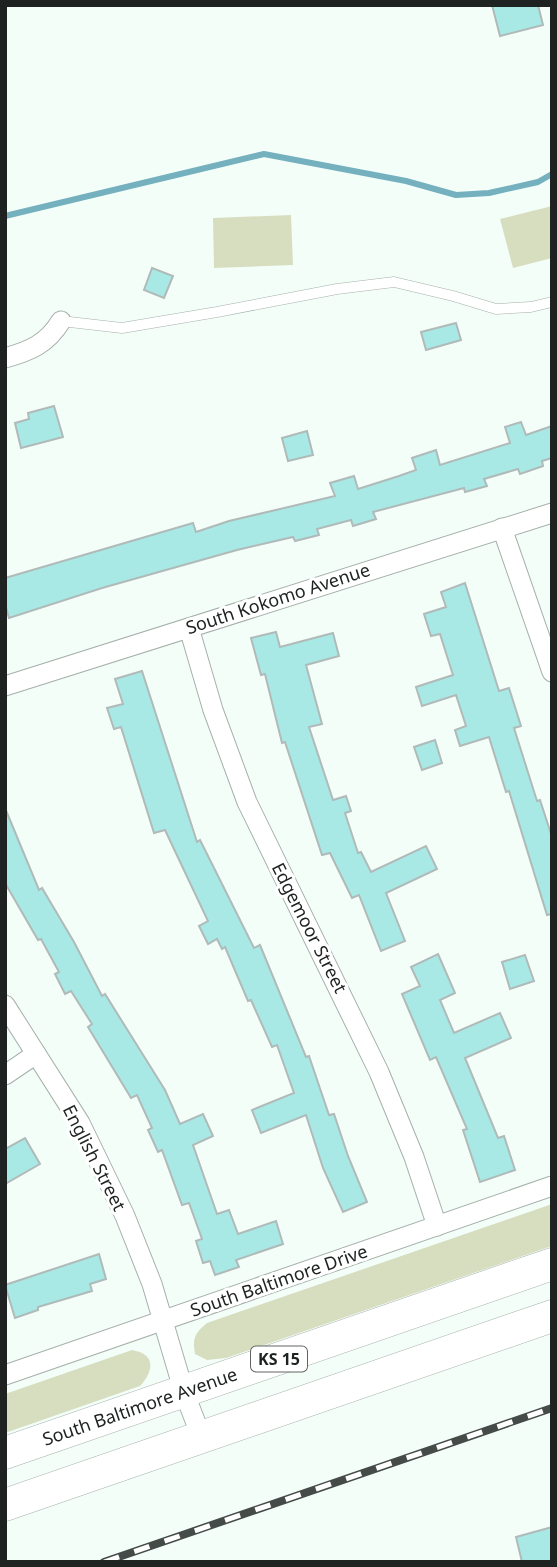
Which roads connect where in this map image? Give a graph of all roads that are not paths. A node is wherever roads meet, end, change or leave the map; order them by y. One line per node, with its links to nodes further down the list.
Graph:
1 (552, 302): 2 (lane)
2 (61, 321): 3 (street)
3 (5, 358)
4 (552, 513): 5 (street, South Kokomo Avenue)
5 (502, 528): 6 (street, South Kokomo Avenue); 7 (street)
6 (189, 628): 8 (street, South Kokomo Avenue); 13 (street, Edgemoor Street)
7 (552, 672)
8 (5, 686)
9 (5, 1004): 10 (street, English Street)
10 (36, 1054): 11 (street); 16 (street, English Street)
11 (5, 1075)
12 (552, 1186): 13 (street, South Baltimore Drive)
13 (437, 1226): 16 (street, South Baltimore Drive)
14 (552, 1264): 18 (main road, South Baltimore Avenue / KS 15)
15 (552, 1316): 19 (main road)
16 (163, 1321): 17 (street, South Baltimore Drive); 18 (street, English Street)
17 (5, 1375)
18 (184, 1392): 19 (street, English Street); 20 (main road, South Baltimore Avenue / KS 15)
19 (201, 1436): 21 (main road)
20 (5, 1453)
21 (5, 1505)

